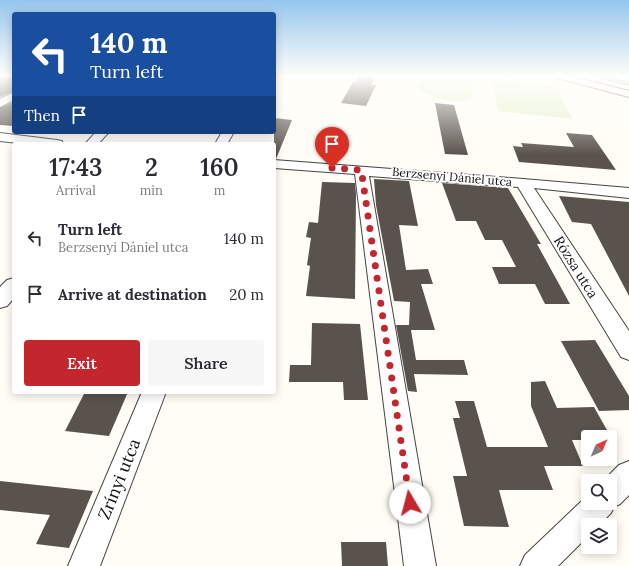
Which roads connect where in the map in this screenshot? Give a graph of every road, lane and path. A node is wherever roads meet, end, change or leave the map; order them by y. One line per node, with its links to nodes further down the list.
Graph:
1 (101, 134): 4 (street)
2 (2, 140): 3 (street)
3 (30, 142)
4 (93, 142)
5 (276, 164): 6 (street, Berzsenyi Dániel utca)
6 (361, 170): 7 (street, Berzsenyi Dániel utca); 17 (street)
7 (523, 183): 8 (street, Berzsenyi Dániel utca); 11 (street, Rózsa utca)
8 (629, 193)
9 (12, 287): 10 (street)
10 (0, 300)
11 (629, 350)
12 (153, 394): 16 (street, Zrínyi utca)
13 (629, 475): 14 (street)
14 (617, 487)
15 (594, 510): 18 (street)
16 (84, 566)
17 (420, 566)
18 (536, 566)

